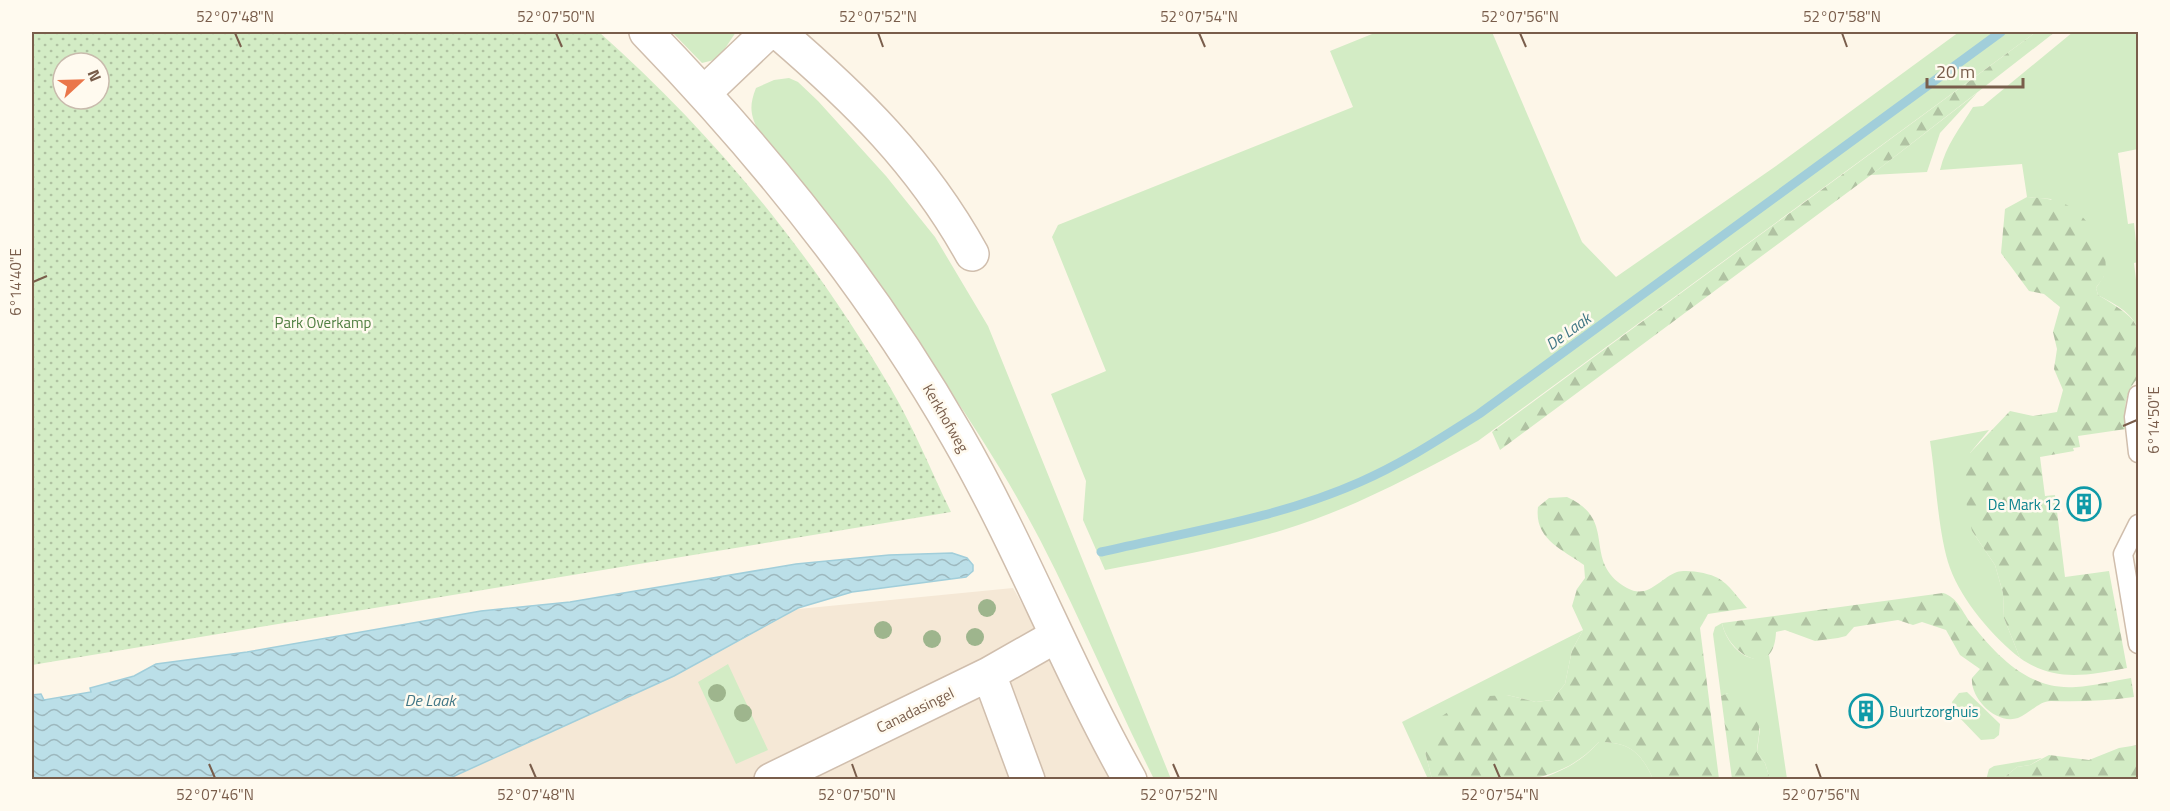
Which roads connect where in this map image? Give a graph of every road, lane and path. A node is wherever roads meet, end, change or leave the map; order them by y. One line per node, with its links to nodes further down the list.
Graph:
1 (646, 32): 4 (street, Kerkhofweg)
2 (768, 32): 4 (street)
3 (778, 32): 5 (street)
4 (705, 92): 9 (street, Kerkhofweg)
5 (972, 254)
6 (2139, 395): 7 (lane)
7 (2139, 453)
8 (2139, 525): 10 (lane)
9 (1056, 636): 11 (street, Canadasingel); 14 (street, Kerkhofweg)
10 (2139, 644)
11 (989, 674): 12 (street, Canadasingel); 13 (street)
12 (771, 780)
13 (1028, 780)
14 (1130, 780)

